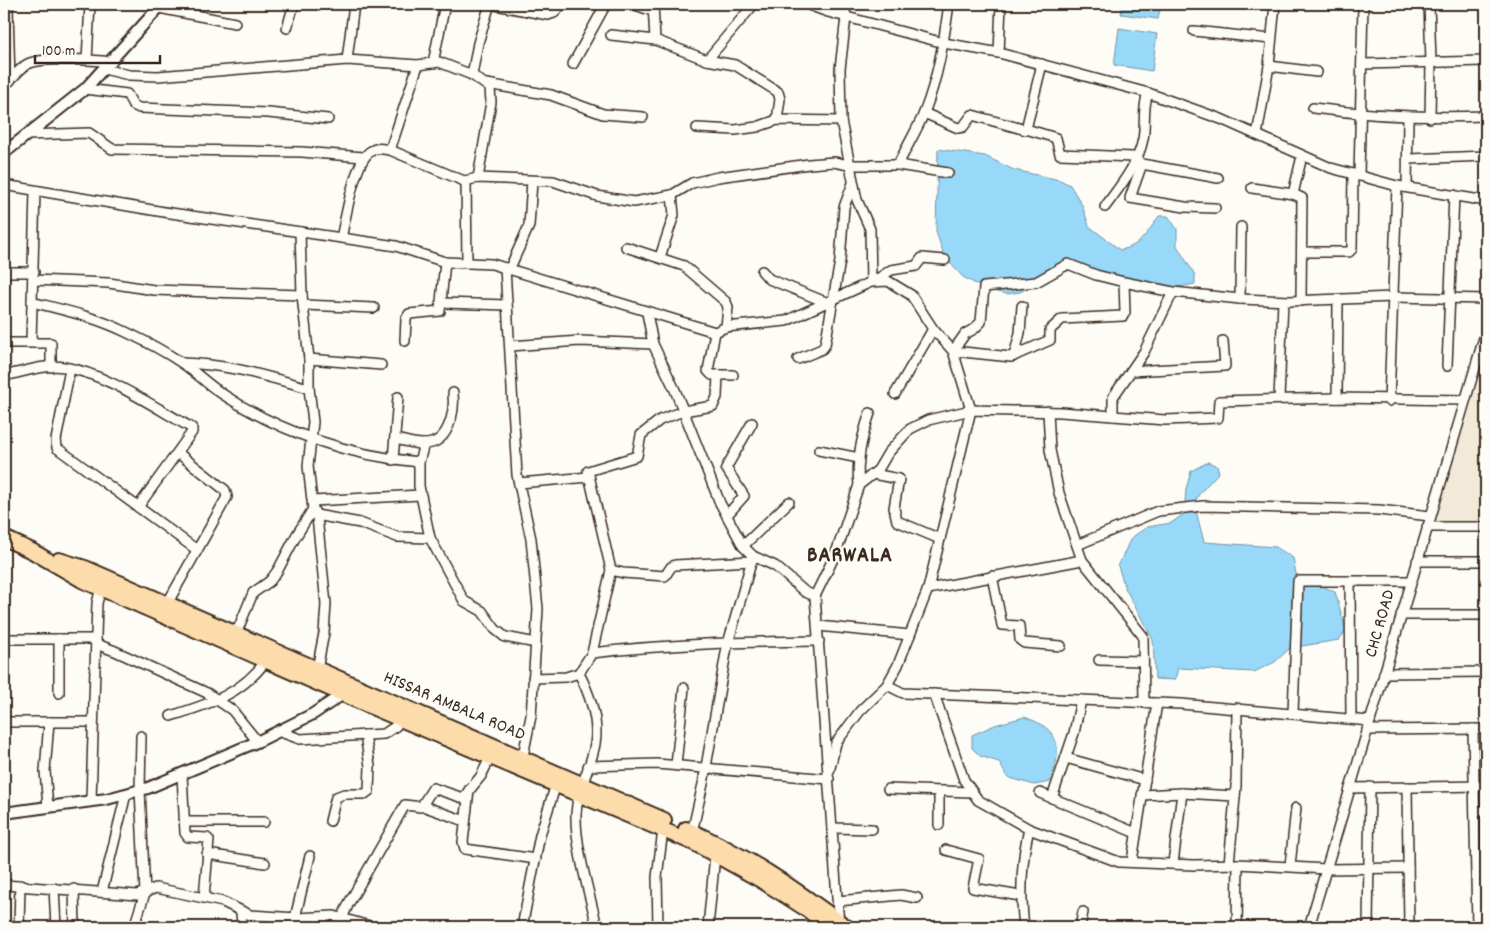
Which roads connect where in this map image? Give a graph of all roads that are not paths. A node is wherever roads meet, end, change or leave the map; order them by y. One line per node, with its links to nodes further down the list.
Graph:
1 (5, 4): 43 (street)
2 (90, 4): 29 (street)
3 (294, 4): 22 (street)
4 (354, 4): 30 (street)
5 (444, 4): 34 (street)
6 (490, 4): 7 (street); 42 (street)
7 (563, 4)
8 (606, 4): 35 (street)
9 (632, 4): 19 (street)
10 (754, 4): 31 (street)
11 (806, 4): 20 (street)
12 (844, 4): 20 (street)
13 (949, 4): 27 (street)
14 (1002, 4): 28 (street)
15 (1274, 4): 26 (street)
16 (1363, 4): 37 (street)
17 (1429, 4): 33 (street)
18 (161, 6): 21 (street); 39 (street)
19 (653, 7): 25 (street)
20 (846, 16): 27 (street); 56 (street)
21 (235, 23)
22 (286, 28)
23 (1194, 31): 26 (street)
24 (610, 35): 25 (street)
25 (655, 40): 31 (street)
26 (1272, 40): 40 (street)
27 (944, 43): 28 (street); 48 (street)
28 (999, 53): 36 (street)
29 (87, 60): 39 (street); 43 (street)
30 (347, 60): 38 (street); 39 (street)
31 (707, 60): 55 (street)
32 (1486, 61): 33 (street)
33 (1431, 62): 37 (street); 53 (street)
34 (433, 63): 38 (street); 42 (street)
35 (573, 64)
36 (1042, 64): 46 (street); 58 (street)
37 (1363, 64): 49 (street)
38 (418, 65): 61 (street)
39 (108, 66): 45 (street)
40 (1269, 66): 41 (street); 59 (street)
41 (1317, 72)
42 (472, 75): 44 (street)
43 (7, 83)
44 (487, 84): 51 (street); 72 (street)
45 (85, 89): 54 (street); 60 (street)
46 (1148, 93): 59 (street); 67 (street)
47 (1313, 108): 49 (street)
48 (924, 113): 58 (street); 69 (street)
49 (1362, 115): 52 (street); 71 (street)
50 (1486, 116): 53 (street)
51 (643, 117)
52 (1408, 117): 53 (street); 66 (street)
53 (1430, 118)
54 (328, 120)
55 (777, 120): 56 (street); 57 (street)
56 (841, 120): 68 (street)
57 (697, 128)
58 (1026, 130): 67 (street)
59 (1257, 135): 63 (street)
60 (27, 136): 62 (street); 65 (street)
61 (390, 150): 65 (street); 74 (street)
62 (4, 153)
63 (1302, 156): 71 (street); 81 (street)
64 (1486, 156): 66 (street)
65 (363, 157): 89 (street)
66 (1409, 158): 78 (street)
67 (1140, 162): 73 (street); 85 (street); 86 (street)
68 (849, 165): 69 (street); 76 (street); 82 (street)
69 (898, 165): 70 (street)
70 (948, 173)
71 (1356, 175): 78 (street); 91 (street)
72 (478, 178): 74 (street); 75 (street)
73 (1218, 178)
74 (466, 181): 95 (street)
75 (532, 181): 82 (street); 96 (street)
76 (854, 183): 100 (street); 112 (street)
77 (4, 185): 80 (street)
78 (1402, 186): 83 (street); 104 (street)
79 (1252, 188): 81 (street)
80 (35, 191): 88 (street); 99 (street)
81 (1292, 194): 91 (street)
82 (672, 195): 92 (street)
83 (1454, 195): 84 (street); 106 (street)
84 (1486, 201)
85 (1105, 207)
86 (1215, 208)
87 (1241, 227): 105 (street)
88 (300, 232): 89 (street); 103 (street)
89 (341, 238): 94 (street)
90 (626, 247): 92 (street)
91 (1303, 252): 109 (street)
92 (660, 257): 119 (street)
93 (945, 260): 100 (street)
94 (444, 262): 95 (street); 113 (street)
95 (468, 263): 96 (street)
96 (507, 269): 115 (street); 118 (street)
97 (762, 271): 112 (street)
98 (4, 272): 99 (street)
99 (33, 276): 103 (street); 111 (street)
100 (873, 281): 112 (street); 120 (street)
101 (1124, 282): 102 (street); 129 (street); 130 (street)
102 (1173, 292): 105 (street); 138 (street)
103 (302, 295): 114 (street)
104 (1394, 297): 106 (street); 110 (street); 148 (street)
105 (1240, 299): 108 (street)
106 (1449, 299): 107 (street); 135 (street)
107 (1486, 299)
108 (1283, 301): 109 (street); 147 (street)
109 (1301, 301): 110 (street)
110 (1338, 301): 146 (street)
111 (32, 302): 125 (street); 133 (street)
112 (830, 302): 119 (street); 132 (street)
113 (443, 303): 115 (street); 123 (street)
114 (304, 305): 117 (street); 131 (street)
115 (507, 306): 128 (street)
116 (1022, 306): 130 (street)
117 (374, 308)
118 (647, 313): 122 (street); 127 (street)
119 (726, 327): 122 (street)
120 (933, 329): 129 (street); 144 (street)
121 (1486, 331): 149 (street, CHC ROAD)
122 (715, 332): 141 (street)
123 (405, 341)
124 (1222, 341): 138 (street)
125 (31, 342): 126 (street); 136 (street)
126 (4, 343)
127 (653, 344): 128 (street); 151 (street)
128 (510, 346): 166 (street)
129 (953, 351): 130 (street); 150 (street)
130 (1014, 356)
131 (309, 359): 134 (street); 142 (street)
132 (798, 359)
133 (182, 363): 142 (street); 156 (street)
134 (381, 365)
135 (1447, 366)
136 (51, 367): 137 (street); 140 (street)
137 (70, 369): 160 (street); 170 (street)
138 (1132, 371): 154 (street)
139 (733, 375): 141 (street)
140 (4, 376)
141 (718, 376): 151 (street)
142 (309, 388): 156 (street)
143 (453, 393): 158 (street)
144 (895, 394)
145 (398, 397): 157 (street)
146 (1337, 398): 147 (street); 148 (street)
147 (1279, 399): 154 (street)
148 (1389, 400): 149 (street)
149 (1465, 400): 173 (street, CHC ROAD)
150 (971, 410): 152 (street); 164 (street); 178 (street)
151 (683, 411): 165 (street); 172 (street)
152 (1048, 411): 154 (street); 179 (street)
153 (870, 413): 161 (street)
154 (1114, 416)
155 (752, 423): 172 (street)
156 (311, 439): 162 (street); 171 (street)
157 (396, 439): 158 (street); 162 (street)
158 (424, 444): 163 (street)
159 (819, 450): 161 (street)
160 (178, 453): 170 (street); 181 (street)
161 (859, 458): 167 (street)
162 (393, 460): 163 (street)
163 (419, 462): 168 (street)
164 (873, 474): 167 (street); 178 (street)
165 (589, 477): 166 (street); 187 (street)
166 (519, 483): 204 (street)
167 (859, 485): 193 (street)
168 (420, 496): 171 (street); 177 (street)
169 (789, 502): 180 (street)
170 (138, 507): 181 (street)
171 (314, 508): 177 (street); 198 (street); 211 (street)
172 (727, 514): 180 (street)
173 (1430, 516): 174 (street, CHC ROAD); 179 (street)
174 (1427, 527): 175 (street); 185 (street, CHC ROAD)
175 (1486, 527)
176 (4, 538): 182 (main road, HISSAR AMBALA ROAD)
177 (430, 538): 204 (street)
178 (940, 539): 192 (street)
179 (1077, 545): 184 (street)
180 (743, 546): 183 (street)
181 (197, 550): 194 (street)
182 (32, 551): 191 (main road, HISSAR AMBALA ROAD); 194 (main road, HISSAR AMBALA ROAD)
183 (753, 559): 187 (street); 193 (street); 205 (street)
184 (1082, 560): 188 (street); 210 (street)
185 (1417, 561): 186 (street); 190 (street, CHC ROAD)
186 (1486, 561)
187 (611, 570): 207 (street)
188 (992, 576): 192 (street); 206 (street)
189 (1350, 581): 190 (street); 227 (street); 230 (street)
190 (1411, 581): 195 (street, CHC ROAD)
191 (101, 588): 203 (street); 208 (main road, HISSAR AMBALA ROAD)
192 (928, 589): 199 (street)
193 (815, 596): 197 (street)
194 (168, 604): 198 (main road, HISSAR AMBALA ROAD)
195 (1401, 615): 196 (street); 214 (street, CHC ROAD)
196 (1486, 616)
197 (818, 626): 199 (street); 202 (street)
198 (236, 634): 211 (main road, HISSAR AMBALA ROAD)
199 (910, 635): 216 (street)
200 (4, 639): 201 (street)
201 (59, 639): 203 (street); 219 (street)
202 (819, 641): 205 (street); 248 (street)
203 (96, 642): 222 (street); 233 (street)
204 (536, 643): 215 (street)
205 (728, 643): 207 (street); 246 (street)
206 (1061, 646)
207 (592, 653): 213 (street)
208 (267, 660): 220 (main road, HISSAR AMBALA ROAD); 222 (street)
209 (1099, 660): 210 (street)
210 (1143, 661): 224 (street)
211 (317, 669): 217 (main road, HISSAR AMBALA ROAD)
212 (1486, 672): 214 (street)
213 (579, 673): 215 (street); 245 (street)
214 (1384, 673): 234 (street, CHC ROAD)
215 (533, 678): 243 (street)
216 (887, 685): 221 (street); 248 (street)
217 (358, 686): 220 (street); 241 (main road, HISSAR AMBALA ROAD)
218 (684, 688): 244 (street)
219 (58, 693)
220 (343, 694): 229 (main road, HISSAR AMBALA ROAD); 237 (street)
221 (934, 694): 223 (street); 261 (street)
222 (220, 700): 228 (street); 240 (street)
223 (1081, 700): 224 (street); 242 (street)
224 (1144, 702): 225 (street)
225 (1157, 703): 226 (street); 250 (street)
226 (1237, 708): 227 (street); 266 (street)
227 (1293, 714): 230 (street)
228 (171, 716)
229 (400, 718): 238 (street); 241 (main road, HISSAR AMBALA ROAD)
230 (1351, 719): 234 (street)
231 (4, 722): 232 (street)
232 (49, 722): 233 (street); 270 (street)
233 (93, 722): 268 (street)
234 (1369, 726): 235 (street); 255 (street, CHC ROAD)
235 (1473, 729): 236 (street); 251 (street)
236 (1486, 729)
237 (278, 731): 238 (street); 240 (street)
238 (365, 735): 275 (street)
239 (141, 736): 258 (street)
240 (257, 741): 247 (street)
241 (493, 751): 243 (main road, HISSAR AMBALA ROAD); 259 (street)
242 (1066, 758): 250 (street); 267 (street)
243 (521, 763): 249 (main road, HISSAR AMBALA ROAD)
244 (676, 765): 245 (street); 246 (street)
245 (588, 766): 256 (street)
246 (706, 770): 248 (street); 285 (street)
247 (182, 774): 258 (street); 277 (street)
248 (829, 776): 280 (street)
249 (557, 779): 256 (main road, HISSAR AMBALA ROAD); 290 (street)
250 (1145, 780): 265 (street)
251 (1475, 786): 252 (street); 254 (street); 272 (street)
252 (1486, 786)
253 (1370, 787): 254 (street); 255 (street); 297 (street)
254 (1407, 787): 296 (street)
255 (1350, 788): 298 (street, CHC ROAD)
256 (581, 789): 283 (main road, HISSAR AMBALA ROAD); 285 (main road, HISSAR AMBALA ROAD); 322 (street)
257 (888, 789): 260 (street)
258 (140, 790): 264 (street); 304 (street)
259 (470, 790): 269 (street); 276 (street)
260 (939, 792): 261 (street); 279 (street)
261 (971, 792): 282 (street)
262 (1040, 793): 267 (street)
263 (1182, 793): 265 (street); 266 (street); 293 (street)
264 (126, 794): 268 (street); 303 (street)
265 (1142, 795): 284 (street)
266 (1235, 796): 294 (street)
267 (1052, 798): 284 (street)
268 (91, 801): 270 (street)
269 (423, 806): 276 (street); 311 (street)
270 (48, 807): 274 (street)
271 (1296, 808): 295 (street)
272 (1475, 811): 273 (street); 331 (street)
273 (1486, 811)
274 (4, 813)
275 (330, 821)
276 (466, 821): 290 (street)
277 (184, 822): 278 (street); 287 (street)
278 (264, 822)
279 (939, 825)
280 (832, 828): 281 (street); 308 (street)
281 (872, 829)
282 (1029, 829): 291 (street); 305 (street)
283 (663, 830): 285 (main road, HISSAR AMBALA ROAD); 323 (street)
284 (1136, 832): 291 (street)
285 (691, 837): 288 (main road, HISSAR AMBALA ROAD); 313 (main road, HISSAR AMBALA ROAD)
286 (946, 850): 305 (street)
287 (207, 854): 292 (street); 306 (street)
288 (715, 855): 313 (main road, HISSAR AMBALA ROAD); 324 (street)
289 (310, 856): 312 (street)
290 (536, 859): 321 (street)
291 (1132, 861): 293 (street)
292 (265, 863)
293 (1173, 864): 294 (street)
294 (1234, 864): 295 (street); 327 (street)
295 (1290, 866): 298 (street)
296 (1408, 868): 297 (street); 330 (street)
297 (1369, 869): 298 (street); 329 (street)
298 (1326, 870): 328 (street, CHC ROAD)
299 (4, 885): 300 (street)
300 (20, 885): 301 (street); 314 (street)
301 (54, 888): 302 (street); 315 (street)
302 (74, 889): 303 (street); 316 (street)
303 (102, 892): 304 (street)
304 (145, 893): 306 (street); 317 (street)
305 (1020, 896): 325 (street)
306 (204, 898): 309 (street)
307 (917, 898): 308 (street)
308 (838, 901): 313 (street)
309 (241, 912): 312 (street); 318 (street)
310 (1083, 912): 326 (street)
311 (343, 917): 312 (street); 319 (street); 320 (street)
312 (295, 918)
313 (839, 926)
314 (19, 927)
315 (56, 927)
316 (75, 927)
317 (134, 927)
318 (242, 927)
319 (338, 927)
320 (373, 927)
321 (522, 927)
322 (597, 927)
323 (658, 927)
324 (708, 927)
325 (1024, 927)
326 (1080, 927)
327 (1237, 927)
328 (1309, 927)
329 (1368, 927)
330 (1409, 927)
331 (1477, 927)

